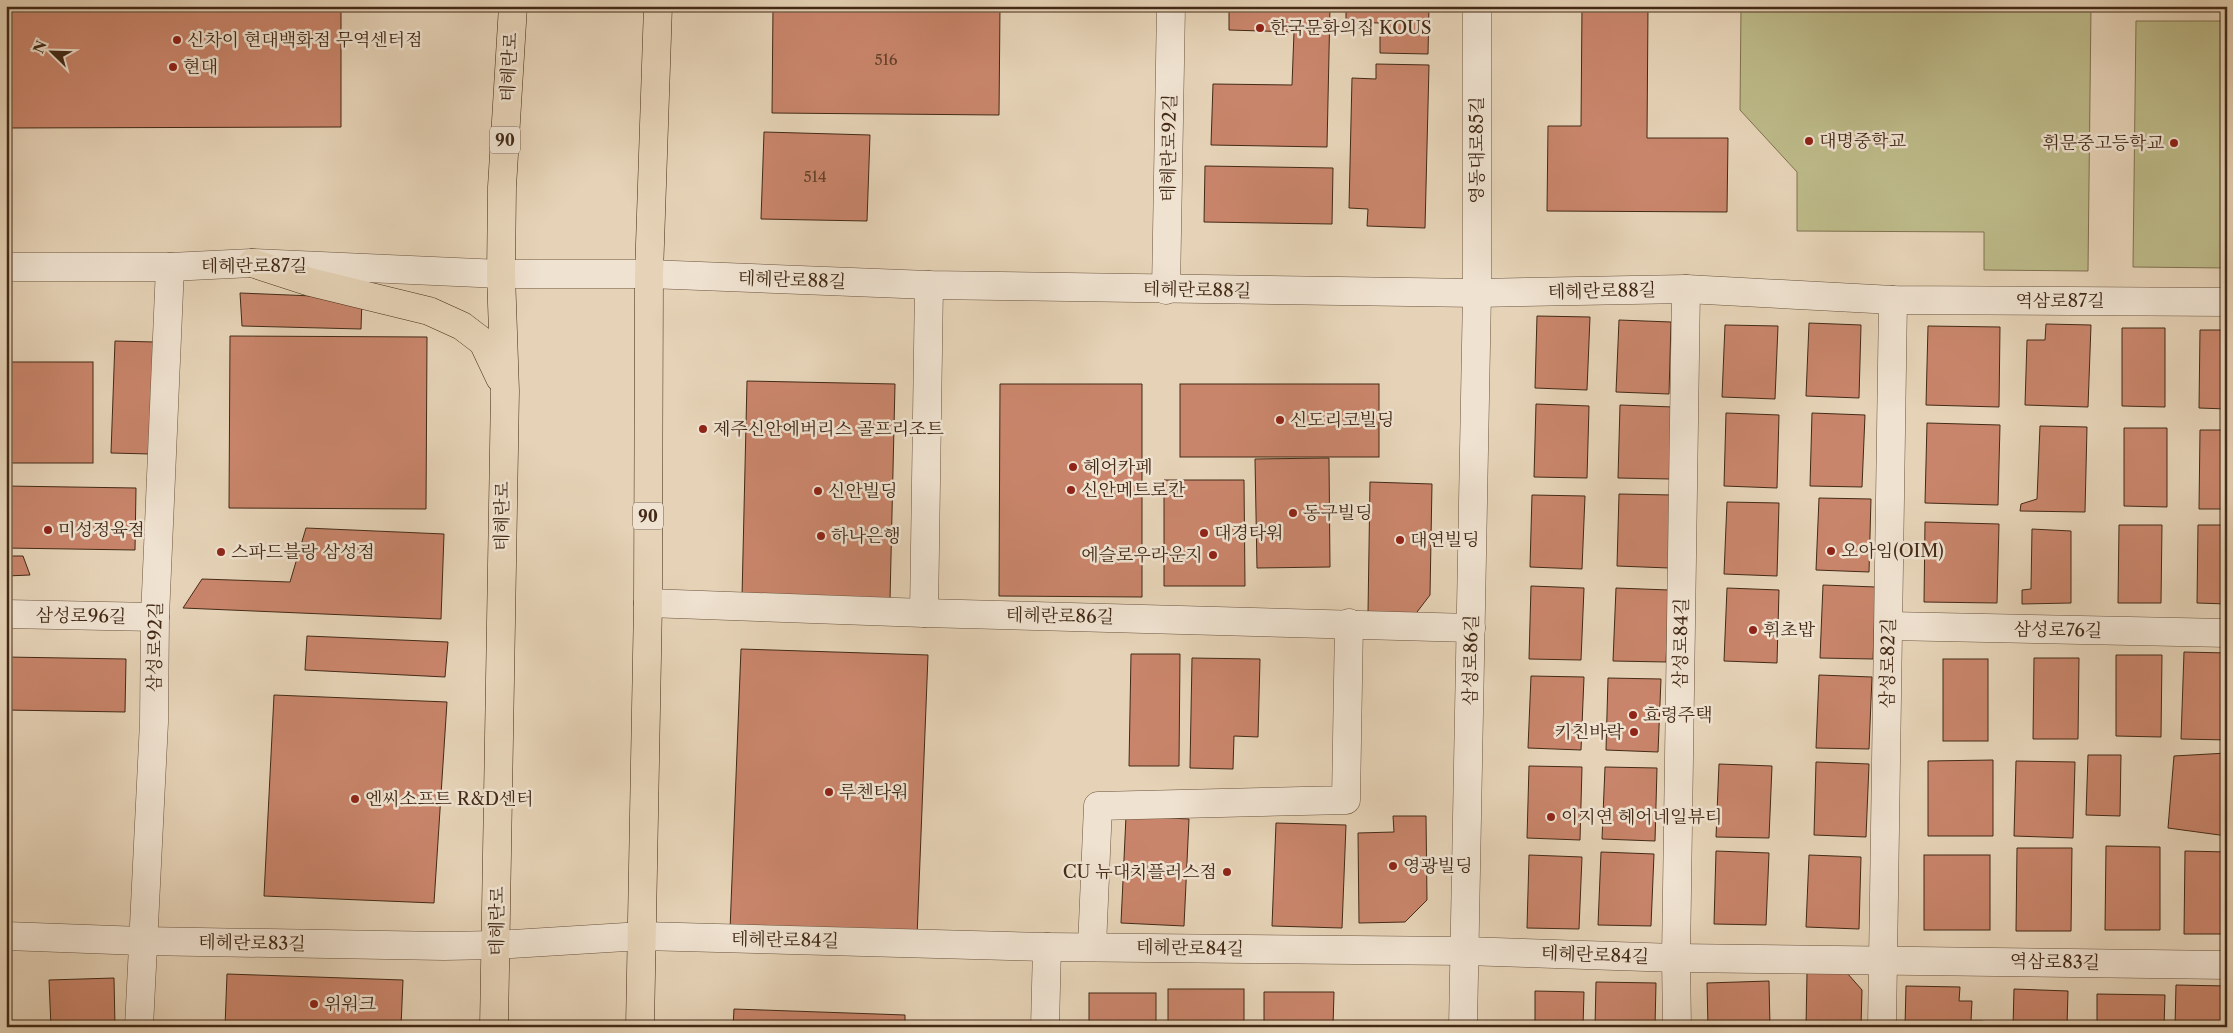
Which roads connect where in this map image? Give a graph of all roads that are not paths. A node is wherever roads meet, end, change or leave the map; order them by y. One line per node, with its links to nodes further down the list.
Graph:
1 (513, 6): 8 (main road, 테헤란로 / 90)
2 (658, 6): 9 (main road, 90)
3 (1171, 6): 12 (street, 테헤란로92길)
4 (1478, 6): 13 (street, 영동대로85길)
5 (252, 263): 7 (street, 테헤란로87길); 8 (street, 테헤란로87길); 16 (main road)
6 (6, 267): 7 (street, 테헤란로87길)
7 (170, 267): 20 (street, 삼성로92길)
8 (501, 274): 9 (street, 테헤란로88길); 16 (main road, 테헤란로 / 90)
9 (648, 274): 10 (street, 테헤란로88길); 17 (main road, 90)
10 (930, 286): 12 (street, 테헤란로88길); 18 (street)
11 (1686, 289): 13 (street, 테헤란로88길); 14 (street, 테헤란로88길); 32 (street, 삼성로84길)
12 (1166, 290): 13 (street, 테헤란로88길)
13 (1477, 293): 23 (street, 삼성로86길)
14 (1893, 300): 15 (street, 역삼로87길); 22 (street, 삼성로82길)
15 (2227, 302)
16 (505, 391): 28 (main road, 테헤란로 / 90)
17 (648, 603): 18 (street, 테헤란로86길); 26 (main road, 90)
18 (924, 613): 21 (street, 테헤란로86길)
19 (6, 614): 20 (street, 삼성로96길)
20 (155, 617): 27 (street, 삼성로92길)
21 (1349, 624): 23 (street, 테헤란로86길); 30 (street)
22 (1889, 626): 24 (street, 삼성로76길); 33 (street, 삼성로82길)
23 (1472, 628): 31 (street, 삼성로86길)
24 (2227, 633)
25 (6, 936): 27 (street, 테헤란로83길)
26 (642, 936): 28 (street, 테헤란로84길); 29 (street, 테헤란로84길); 37 (main road, 90)
27 (142, 941): 28 (street, 테헤란로83길); 35 (street, 삼성로92길)
28 (497, 945): 36 (main road, 테헤란로 / 90)
29 (1047, 947): 30 (street, 테헤란로84길); 38 (street)
30 (1092, 947): 31 (street, 테헤란로84길)
31 (1465, 951): 32 (street, 테헤란로84길); 39 (street, 삼성로86길)
32 (1676, 958): 33 (street, 테헤란로84길); 40 (street, 삼성로84길)
33 (1884, 959): 34 (street, 역삼로83길); 41 (street, 삼성로82길)
34 (2227, 965)
35 (139, 1027)
36 (494, 1027)
37 (640, 1027)
38 (1045, 1027)
39 (1463, 1027)
40 (1677, 1027)
41 (1882, 1027)

